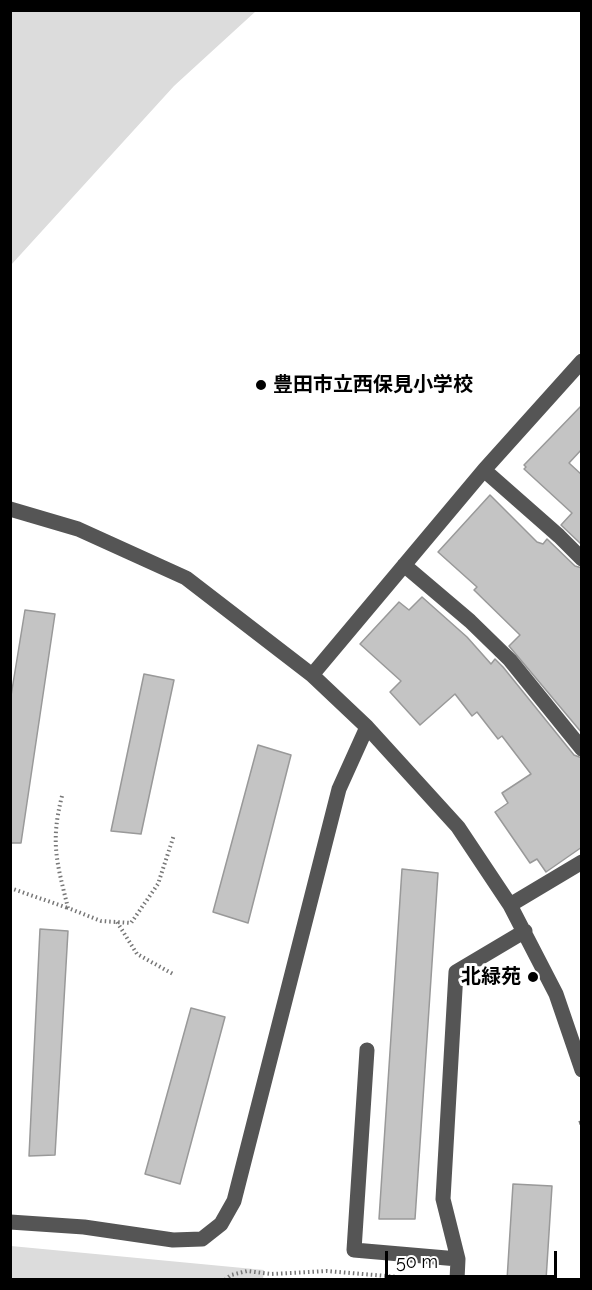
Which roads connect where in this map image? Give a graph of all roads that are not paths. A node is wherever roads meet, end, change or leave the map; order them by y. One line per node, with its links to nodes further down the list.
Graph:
1 (579, 370): 2 (street)
2 (484, 470): 4 (street); 5 (street)
3 (10, 509): 6 (street)
4 (582, 560)
5 (404, 565): 6 (street); 8 (street)
6 (312, 675): 7 (street)
7 (367, 727): 10 (street); 14 (street)
8 (582, 749)
9 (582, 862): 10 (street)
10 (510, 905): 11 (street)
11 (525, 932): 13 (street); 15 (street)
12 (367, 1050): 15 (street)
13 (582, 1070)
14 (10, 1222)
15 (458, 1259): 16 (street)
16 (457, 1280)

